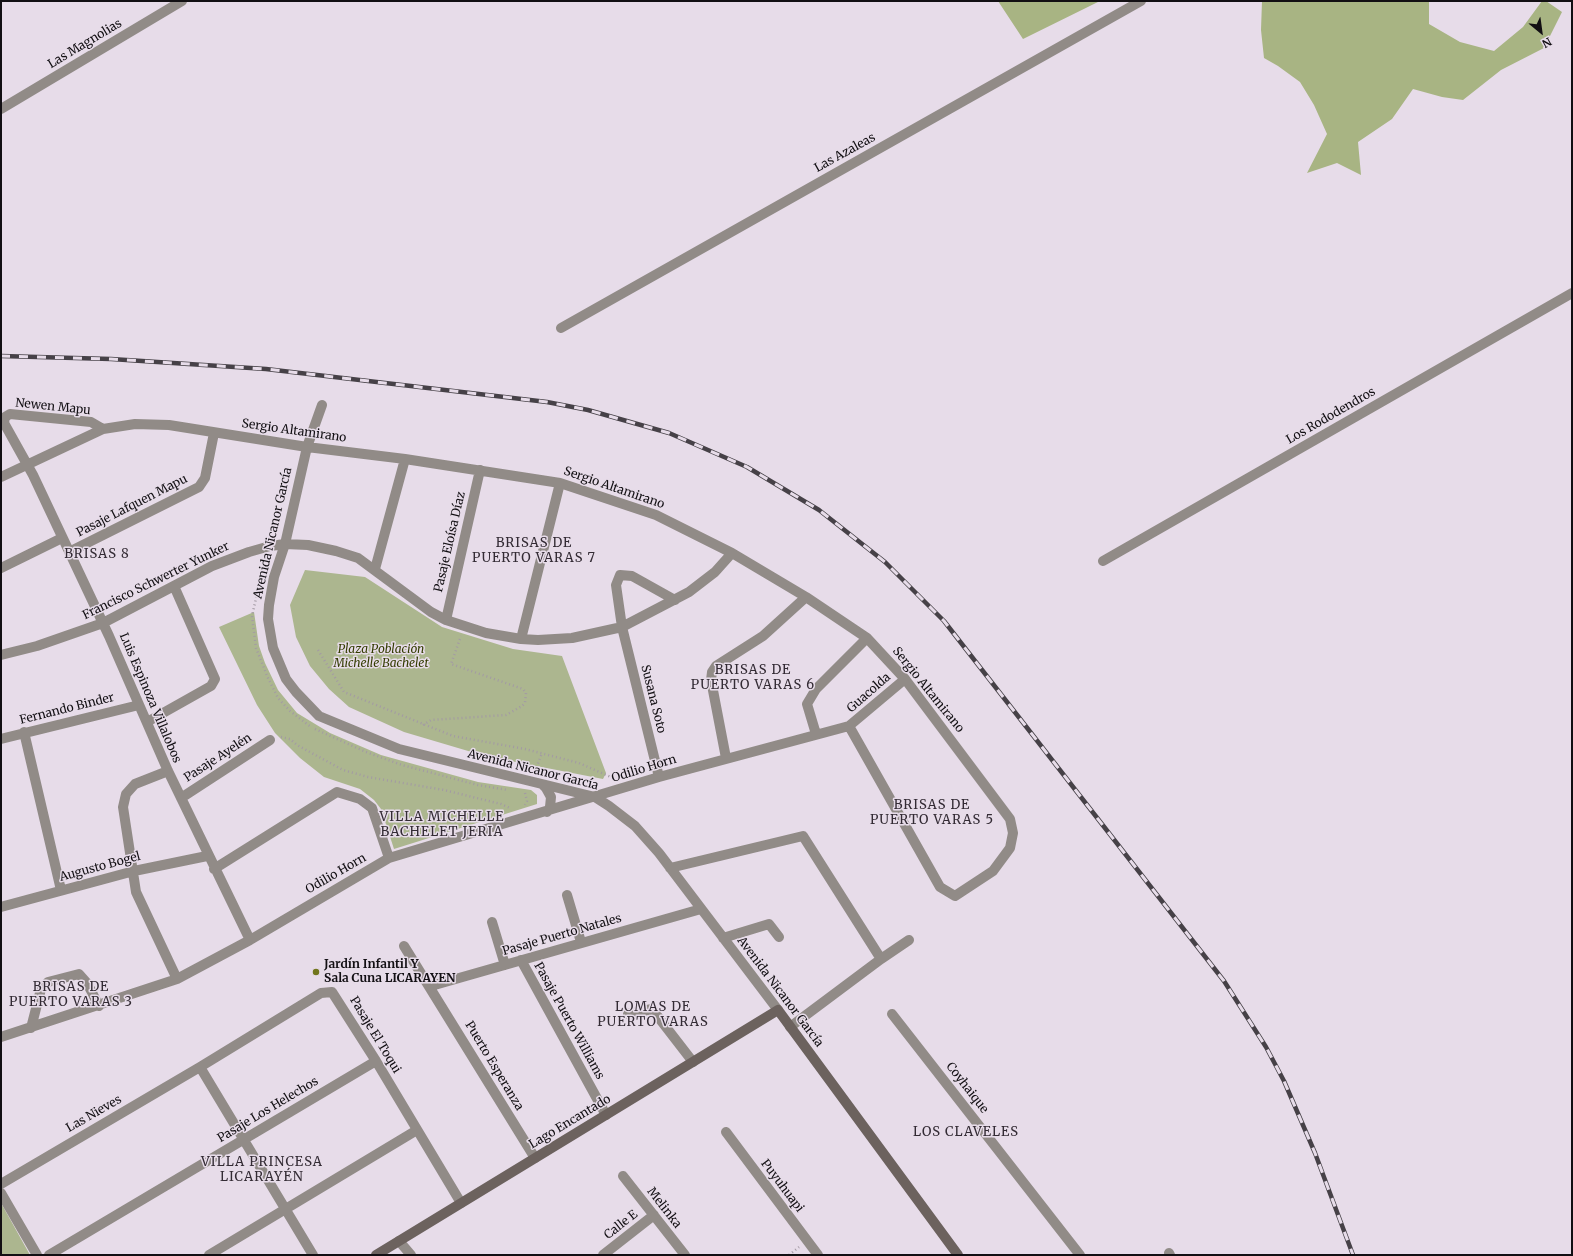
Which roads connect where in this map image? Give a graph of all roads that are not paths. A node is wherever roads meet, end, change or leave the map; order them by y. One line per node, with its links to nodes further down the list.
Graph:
1 (182, 1): 3 (street, Las Magnolias)
2 (1141, 1): 5 (street, Las Azaleas)
3 (1, 108)
4 (1572, 293): 19 (street, Los Rododendros)
5 (561, 328)
6 (322, 404): 9 (street, Avenida Nicanor García)
7 (103, 429): 8 (street, Sergio Altamirano); 11 (street, Sergio Altamirano); 11 (street, Newen Mapu)
8 (214, 433): 9 (street, Sergio Altamirano); 17 (street, Pasaje Lafquen Mapu)
9 (307, 447): 10 (street, Sergio Altamirano); 16 (street, Avenida Nicanor García)
10 (405, 459): 12 (street, Sergio Altamirano); 21 (street)
11 (28, 465): 13 (street, Sergio Altamirano); 15 (street, Luis Espinoza Villalobos)
12 (480, 470): 14 (street, Sergio Altamirano); 25 (street, Pasaje Eloísa Díaz)
13 (1, 477)
14 (560, 483): 18 (street, Sergio Altamirano); 29 (street)
15 (62, 538): 17 (street, Luis Espinoza Villalobos); 20 (street)
16 (285, 544): 21 (street, Francisco Schwerter Yunker); 22 (street, Francisco Schwerter Yunker); 42 (street, Avenida Nicanor García)
17 (70, 552): 26 (street, Luis Espinoza Villalobos)
18 (732, 553): 23 (street, Sergio Altamirano); 24 (street, Francisco Schwerter Yunker)
19 (1103, 561)
20 (1, 568)
21 (375, 569): 25 (street, Francisco Schwerter Yunker)
22 (174, 586): 26 (street, Francisco Schwerter Yunker); 33 (street)
23 (806, 597): 28 (street, Sergio Altamirano); 39 (street)
24 (675, 600): 27 (street, Francisco Schwerter Yunker); 27 (street, Susana Soto)
25 (446, 620): 29 (street, Francisco Schwerter Yunker)
26 (103, 623): 30 (street, Francisco Schwerter Yunker); 32 (street, Luis Espinoza Villalobos)
27 (622, 627): 29 (street, Francisco Schwerter Yunker); 41 (street, Susana Soto)
28 (867, 638): 31 (street, Sergio Altamirano); 36 (street)
29 (520, 639)
30 (1, 655)
31 (905, 679): 34 (street, Guacolda); 34 (street, Sergio Altamirano)
32 (139, 705): 33 (street, Luis Espinoza Villalobos); 35 (street, Fernando Binder)
33 (147, 722): 40 (street, Luis Espinoza Villalobos)
34 (849, 726): 36 (street, Odilio Horn)
35 (24, 732): 37 (street, Fernando Binder); 51 (street)
36 (816, 734): 39 (street, Odilio Horn)
37 (1, 740)
38 (270, 740): 44 (street, Pasaje Ayelén)
39 (726, 758): 41 (street, Odilio Horn)
40 (168, 771): 44 (street, Luis Espinoza Villalobos); 50 (street)
41 (660, 777): 43 (street, Odilio Horn)
42 (543, 785): 43 (street, Avenida Nicanor García); 45 (street)
43 (595, 797): 45 (street, Odilio Horn); 48 (street, Avenida Nicanor García)
44 (181, 798): 46 (street, Luis Espinoza Villalobos)
45 (547, 812): 47 (street, Odilio Horn)
46 (207, 856): 49 (street, Luis Espinoza Villalobos); 50 (street, Augusto Bogel)
47 (389, 858): 49 (street); 58 (street, Odilio Horn)
48 (670, 868): 54 (street, Avenida Nicanor García); 62 (street)
49 (214, 869): 58 (street, Luis Espinoza Villalobos)
50 (134, 871): 51 (street, Augusto Bogel); 65 (street)
51 (61, 890): 53 (street, Augusto Bogel)
52 (567, 895): 60 (street)
53 (1, 907)
54 (701, 909): 57 (street, Avenida Nicanor García); 60 (street, Pasaje Puerto Natales)
55 (492, 922): 64 (street)
56 (779, 937): 57 (street)
57 (723, 938): 68 (street, Avenida Nicanor García)
58 (250, 940): 65 (street, Odilio Horn)
59 (909, 940): 62 (street)
60 (581, 942): 63 (street, Pasaje Puerto Natales)
61 (404, 946): 66 (street, Puerto Esperanza)
62 (881, 959): 71 (street)
63 (521, 960): 64 (street, Pasaje Puerto Natales); 77 (street, Pasaje Puerto Williams)
64 (505, 965): 66 (street, Pasaje Puerto Natales)
65 (177, 979): 67 (street, Odilio Horn)
66 (431, 986): 81 (street, Puerto Esperanza)
67 (98, 1006): 72 (street, Odilio Horn); 72 (street)
68 (778, 1010): 71 (street, Avenida Nicanor García); 75 (street, Lago Encantado)
69 (628, 1014): 75 (street)
70 (892, 1014): 99 (street, Coyhaique)
71 (790, 1027): 98 (street, Avenida Nicanor García)
72 (31, 1028): 73 (street, Odilio Horn)
73 (1, 1037)
74 (376, 1061): 76 (street, Pasaje El Toqui); 78 (street, Pasaje El Toqui); 80 (street, Pasaje Los Helechos)
75 (692, 1062): 77 (street, Lago Encantado)
76 (200, 1067): 80 (street); 83 (street, Las Nieves)
77 (606, 1115): 81 (street, Lago Encantado)
78 (417, 1130): 85 (street, Pasaje El Toqui); 86 (street)
79 (726, 1132): 97 (street, Puyuhuapi)
80 (244, 1140): 86 (street); 90 (street, Pasaje Los Helechos)
81 (535, 1158): 85 (street, Lago Encantado)
82 (623, 1176): 87 (street, Melinka)
83 (1, 1184)
84 (1, 1193): 89 (street)
85 (461, 1203): 88 (street, Lago Encantado)
86 (285, 1209): 91 (street); 92 (street)
87 (654, 1215): 95 (street, Calle E); 96 (street, Melinka)
88 (399, 1241): 93 (street, Lago Encantado); 94 (street)
89 (37, 1255)
90 (48, 1255)
91 (209, 1255)
92 (313, 1255)
93 (376, 1255)
94 (411, 1255)
95 (603, 1255)
96 (685, 1255)
97 (818, 1255)
98 (958, 1255)
99 (1080, 1255)

